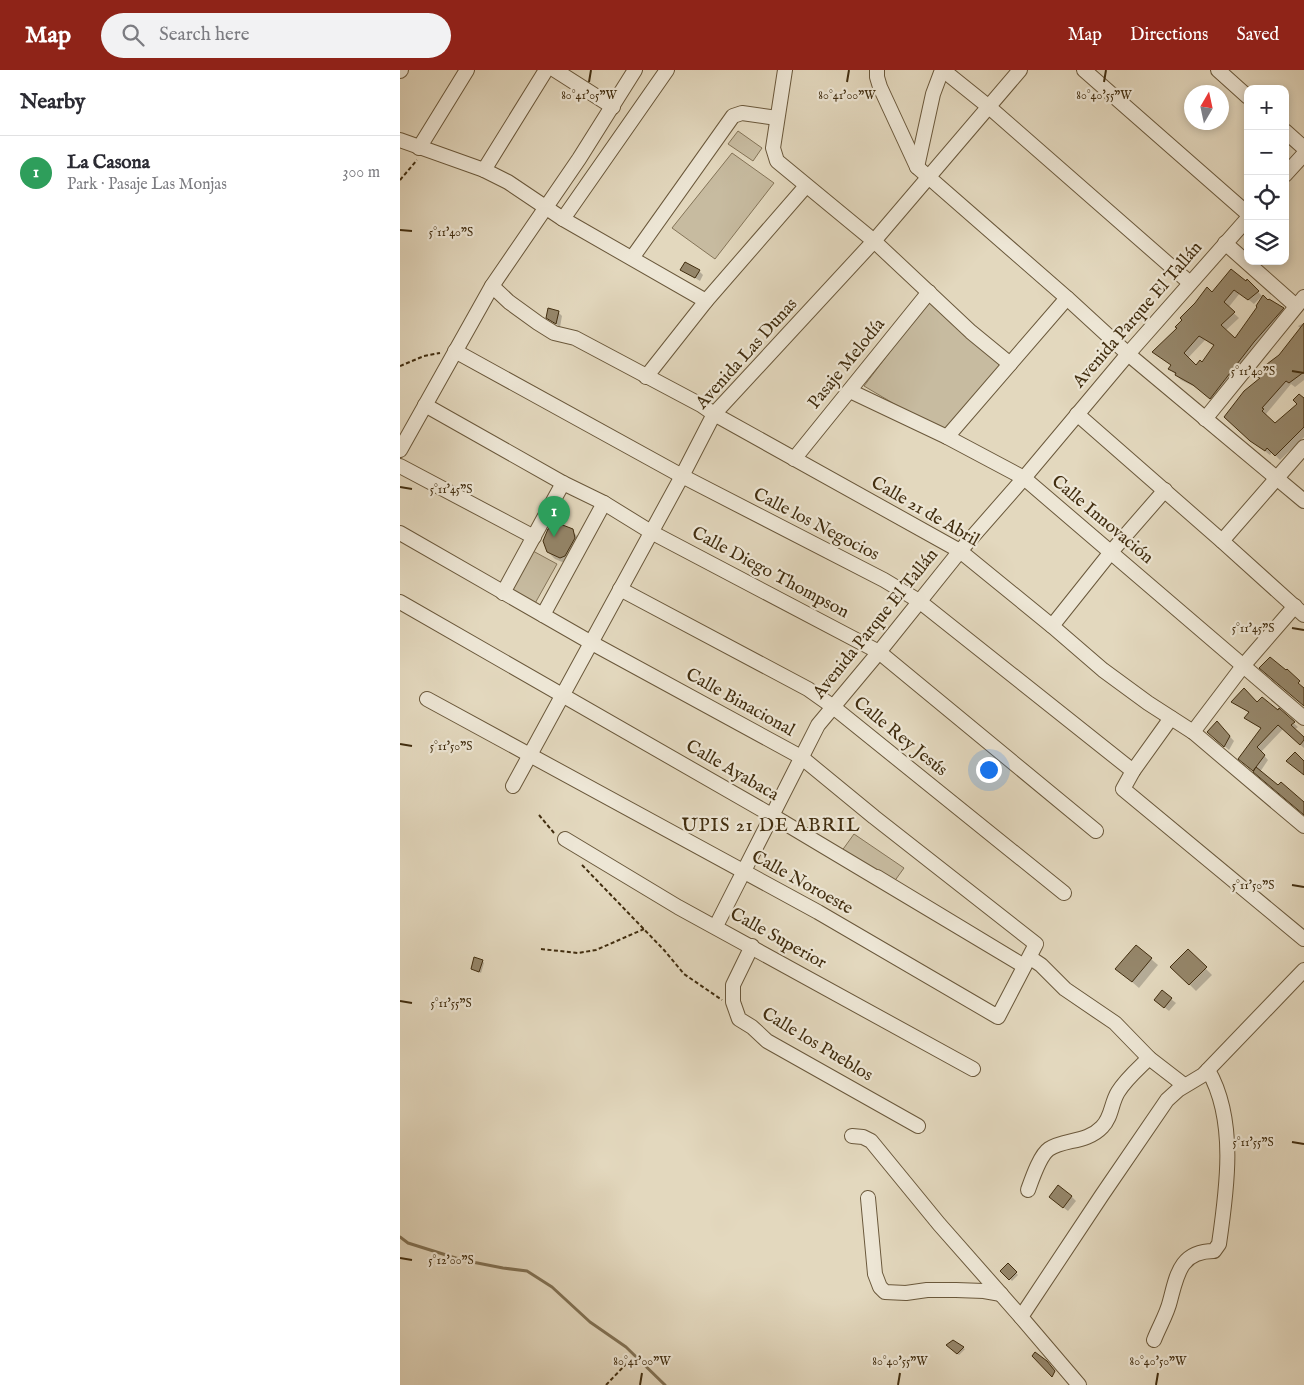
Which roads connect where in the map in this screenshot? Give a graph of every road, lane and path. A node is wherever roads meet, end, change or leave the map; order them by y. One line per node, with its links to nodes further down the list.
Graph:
1 (467, 70): 19 (street)
2 (546, 70): 22 (street)
3 (555, 70): 13 (street)
4 (635, 70): 13 (street)
5 (667, 70): 29 (street)
6 (785, 70): 15 (street)
7 (877, 70): 21 (street)
8 (942, 70): 14 (street); 21 (street)
9 (1020, 70): 14 (street, Avenida Las Dunas)
10 (1084, 70): 28 (street)
11 (1218, 70): 12 (street)
12 (1244, 93)
13 (612, 106): 27 (street)
14 (989, 107): 24 (street, Avenida Las Dunas); 34 (street)
15 (777, 118): 26 (street); 33 (street)
16 (1289, 135): 18 (street)
17 (400, 140): 19 (street)
18 (1304, 148)
19 (421, 149): 22 (street); 25 (path)
20 (1304, 154): 23 (street)
21 (918, 167): 24 (street)
22 (484, 170): 27 (street)
23 (1289, 171)
24 (930, 178): 31 (street, Avenida Las Dunas); 37 (street)
25 (400, 180)
26 (806, 186): 31 (street); 38 (street)
27 (546, 208): 29 (street); 35 (street)
28 (1244, 210)
29 (563, 219): 33 (street)
30 (1246, 220): 32 (street, Avenida Parque El Tallán)
31 (874, 242): 36 (street); 47 (street, Avenida Las Dunas)
32 (1225, 244): 34 (street, Avenida Parque El Tallán); 39 (street)
33 (632, 258): 38 (street)
34 (1190, 283): 41 (street, Avenida Parque El Tallán)
35 (492, 286): 40 (street); 44 (street, Calle 21 de Abril)
36 (929, 292): 42 (street); 45 (street, Pasaje Melodía)
37 (1067, 298): 41 (street); 42 (street)
38 (706, 301): 44 (street)
39 (1300, 302): 49 (street)
40 (456, 351): 43 (path); 46 (street); 55 (street, Calle los Negocios)
41 (1128, 354): 48 (street, Avenida Parque El Tallán); 49 (street)
42 (1010, 364): 50 (street)
43 (400, 366)
44 (646, 378): 47 (street, Calle 21 de Abril)
45 (850, 391): 50 (street, Calle Innovación); 53 (street, Pasaje Melodía)
46 (425, 405): 52 (street); 58 (street, Calle Diego Thompson)
47 (714, 414): 53 (street, Calle 21 de Abril); 55 (street, Avenida Las Dunas)
48 (1077, 414): 56 (street, Avenida Parque El Tallán); 59 (street)
49 (1206, 419): 57 (street)
50 (946, 437): 56 (street, Calle Innovación)
51 (1304, 446): 57 (street)
52 (400, 450)
53 (794, 459): 66 (street, Calle 21 de Abril)
54 (400, 466): 64 (street)
55 (682, 476): 62 (street, Avenida Las Dunas); 71 (street, Calle los Negocios)
56 (1024, 478): 66 (street, Avenida Parque El Tallán); 67 (street, Calle Innovación)
57 (1276, 478): 60 (street); 65 (street)
58 (563, 483): 61 (street, Calle Diego Thompson); 64 (street)
59 (1165, 490): 65 (street); 67 (street)
60 (1304, 502)
61 (604, 503): 62 (street, Calle Diego Thompson); 73 (street)
62 (651, 532): 68 (street, Avenida Las Dunas); 76 (street, Calle Diego Thompson)
63 (400, 533): 69 (street, Calle Binacional)
64 (534, 537): 69 (street)
65 (1222, 541): 72 (street)
66 (960, 551): 71 (street, Avenida Parque El Tallán); 74 (street, Calle 21 de Abril)
67 (1110, 552): 74 (street); 77 (street, Calle Innovación)
68 (620, 589): 75 (street, Avenida Las Dunas); 80 (street, Calle Rey Jesús)
69 (503, 593): 73 (street, Calle Binacional)
70 (400, 602): 78 (street, Calle Ayabaca)
71 (919, 602): 76 (street, Avenida Parque El Tallán); 86 (street, Calle los Negocios)
72 (1300, 610): 77 (street)
73 (543, 615): 75 (street, Calle Binacional)
74 (1052, 626): 81 (street, Calle 21 de Abril)
75 (590, 642): 78 (street, Avenida Las Dunas); 85 (street, Calle Binacional)
76 (879, 652): 80 (street, Avenida Parque El Tallán); 91 (street, Calle Diego Thompson)
77 (1243, 666): 82 (street, Calle Innovación); 83 (street)
78 (562, 695): 84 (street, Avenida Las Dunas); 89 (street, Calle Ayabaca)
79 (427, 699): 84 (street, Calle Noroeste)
80 (832, 706): 85 (street, Avenida Parque El Tallán); 96 (street, Calle Rey Jesús)
81 (1171, 718): 83 (street, Calle 21 de Abril); 86 (street)
82 (1304, 718)
83 (1193, 732): 90 (street, Calle 21 de Abril)
84 (530, 754): 87 (street, Avenida Las Dunas); 94 (street, Calle Noroeste)
85 (801, 757): 89 (street, Avenida Parque El Tallán); 102 (street, Calle Binacional)
86 (1133, 771): 99 (street)
87 (513, 786)
88 (539, 816): 92 (path)
89 (773, 816): 94 (street, Avenida Parque El Tallán); 102 (street, Calle Ayabaca)
90 (1304, 826)
91 (1096, 831)
92 (560, 836): 97 (street, Calle Superior)
93 (578, 860): 98 (path)
94 (744, 872): 97 (street, Avenida Parque El Tallán); 102 (street, Calle Noroeste)
95 (877, 877): 102 (street)
96 (1064, 893)
97 (716, 926): 100 (street, Calle Superior)
98 (644, 929): 101 (path); 104 (path)
99 (1304, 938)
100 (752, 946): 104 (street, Calle los Pueblos); 106 (street, Calle Superior)
101 (541, 949)
102 (1028, 962): 105 (street)
103 (1302, 975): 107 (street)
104 (736, 1010): 109 (street, Calle los Pueblos)
105 (1149, 1058): 108 (street); 111 (street)
106 (973, 1068)
107 (1208, 1070): 108 (street); 115 (street)
108 (1184, 1086): 114 (street)
109 (918, 1126)
110 (852, 1136): 113 (street)
111 (1028, 1190)
112 (868, 1198): 113 (street)
113 (1001, 1294): 114 (street)
114 (1021, 1317): 118 (street)
115 (1154, 1340)
116 (628, 1362): 117 (path)
117 (606, 1385)
118 (1079, 1385)

